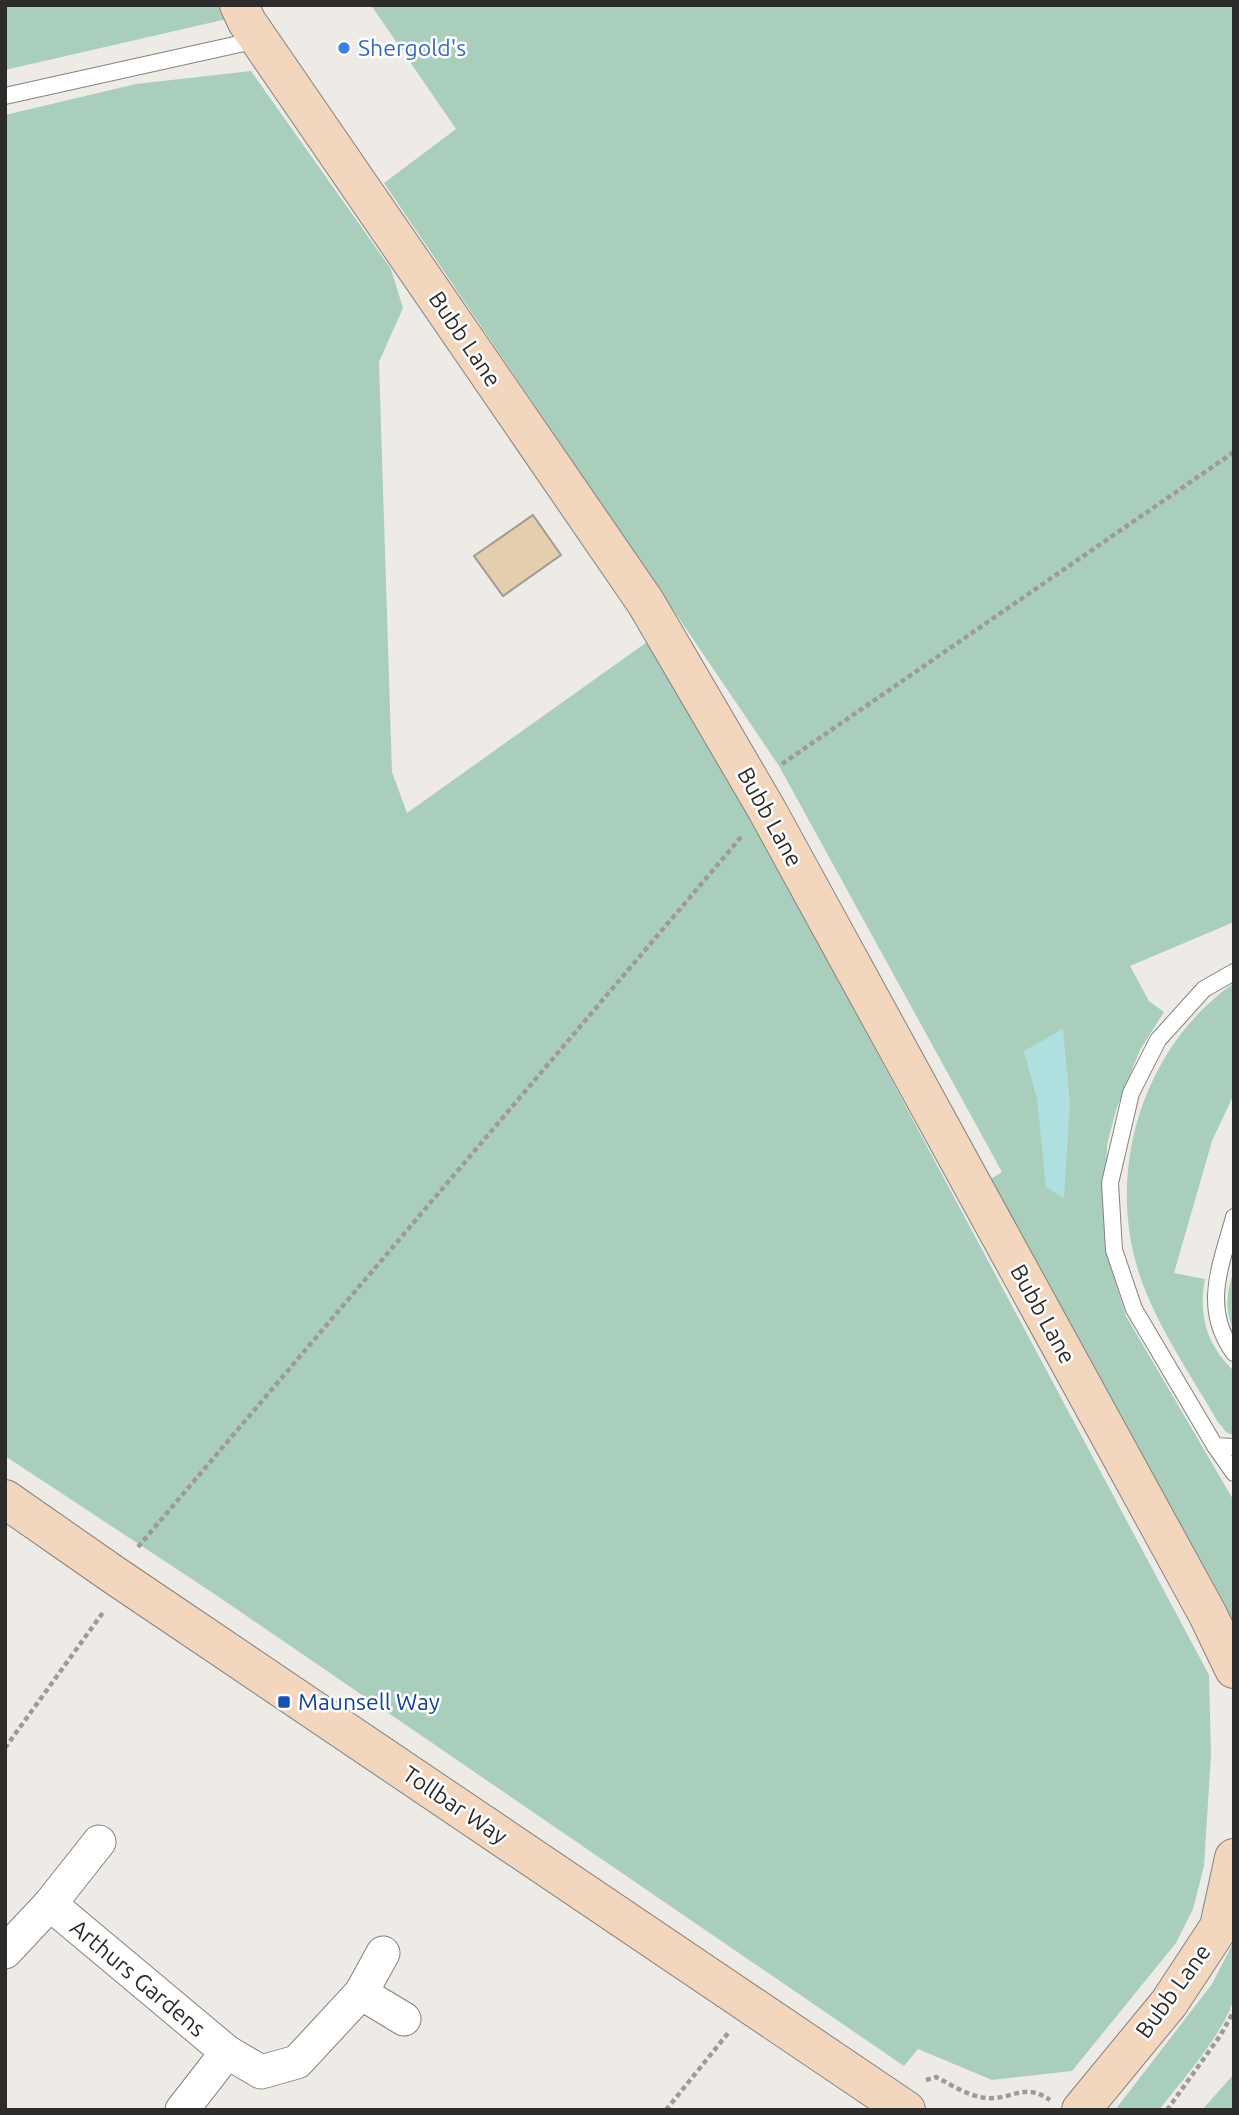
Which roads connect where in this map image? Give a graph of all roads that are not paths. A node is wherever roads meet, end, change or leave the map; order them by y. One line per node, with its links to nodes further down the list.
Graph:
1 (239, 5): 2 (street, Bubb Lane)
2 (259, 39): 3 (lane); 11 (street, Bubb Lane)
3 (5, 96)
4 (1234, 972): 7 (lane)
5 (1234, 1217): 6 (lane)
6 (1234, 1353)
7 (1215, 1446): 8 (lane); 9 (lane)
8 (1234, 1447)
9 (1234, 1474)
10 (5, 1499): 22 (street, Tollbar Way)
11 (1234, 1669)
12 (99, 1842): 14 (street, Arthurs Gardens)
13 (1234, 1858): 20 (street, Bubb Lane)
14 (50, 1904): 15 (street, Arthurs Gardens); 19 (street, Arthurs Gardens)
15 (5, 1952)
16 (383, 1953): 17 (street, Arthurs Gardens)
17 (361, 1993): 18 (street); 19 (street, Arthurs Gardens)
18 (404, 2018)
19 (227, 2052): 21 (street, Arthurs Gardens)
20 (1068, 2106)
21 (181, 2110)
22 (906, 2110)

